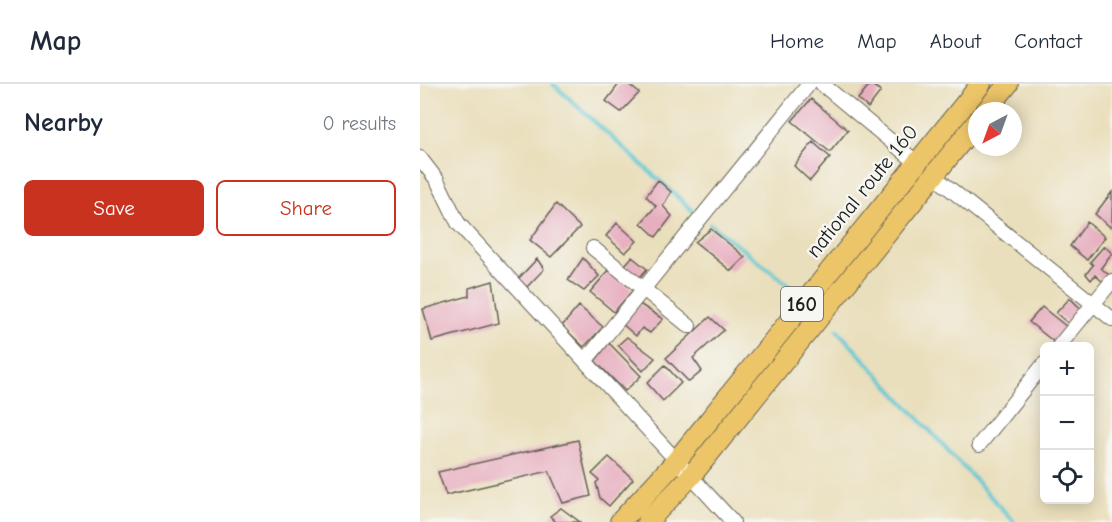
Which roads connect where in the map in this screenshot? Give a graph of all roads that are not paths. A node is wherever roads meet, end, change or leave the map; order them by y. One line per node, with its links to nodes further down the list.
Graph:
1 (809, 84): 12 (street)
2 (822, 84): 8 (street)
3 (981, 84): 8 (highway, national route 160 / 160)
4 (1008, 84): 5 (highway)
5 (993, 102)
6 (968, 133): 9 (highway, 160)
7 (420, 158): 17 (street)
8 (916, 162): 20 (highway, national route 160 / 160)
9 (934, 176): 13 (street); 21 (highway, 160)
10 (593, 248): 12 (street)
11 (1112, 282): 13 (street)
12 (643, 289): 15 (street); 17 (street)
13 (1094, 304): 14 (street); 16 (street)
14 (1112, 319)
15 (689, 326)
16 (1062, 342)
17 (586, 360): 20 (street)
18 (1040, 369): 19 (street)
19 (979, 445)
20 (676, 460): 21 (street); 22 (highway, national route 160 / 160)
21 (691, 476): 23 (highway, 160); 24 (street)
22 (620, 522)
23 (647, 522)
24 (733, 522)

